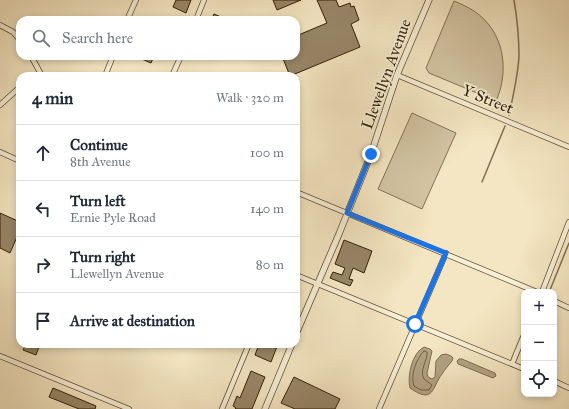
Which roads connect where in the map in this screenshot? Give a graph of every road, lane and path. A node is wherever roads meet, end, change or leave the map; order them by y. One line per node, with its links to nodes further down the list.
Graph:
1 (136, 0): 4 (street)
2 (204, 0): 5 (street)
3 (429, 0): 14 (street, Llewellyn Avenue)
4 (129, 16)
5 (198, 16)
6 (0, 25): 7 (street)
7 (16, 35)
8 (33, 60): 11 (street)
9 (111, 60): 12 (street)
10 (179, 60): 13 (street)
11 (40, 72)
12 (107, 72)
13 (174, 72)
14 (397, 76): 17 (street, Y Street); 21 (street, Llewellyn Avenue)
15 (16, 91): 16 (street)
16 (0, 105)
17 (569, 147)
18 (0, 152): 19 (street)
19 (16, 159)
20 (300, 194): 21 (street)
21 (347, 213): 23 (street); 25 (street, Llewellyn Avenue)
22 (569, 222): 27 (street)
23 (446, 253): 26 (street); 31 (street)
24 (300, 277): 25 (street)
25 (317, 284): 30 (street, Llewellyn Avenue); 31 (street)
26 (530, 289)
27 (543, 289)
28 (557, 302): 29 (street)
29 (569, 308)
30 (300, 324)
31 (415, 324): 36 (street); 43 (street)
32 (521, 342): 36 (street)
33 (247, 348): 41 (street)
34 (290, 348): 42 (street)
35 (0, 356): 40 (street)
36 (512, 364): 37 (street)
37 (521, 368)
38 (557, 382): 39 (street)
39 (569, 388)
40 (130, 409)
41 (222, 409)
42 (264, 409)
43 (379, 409)

